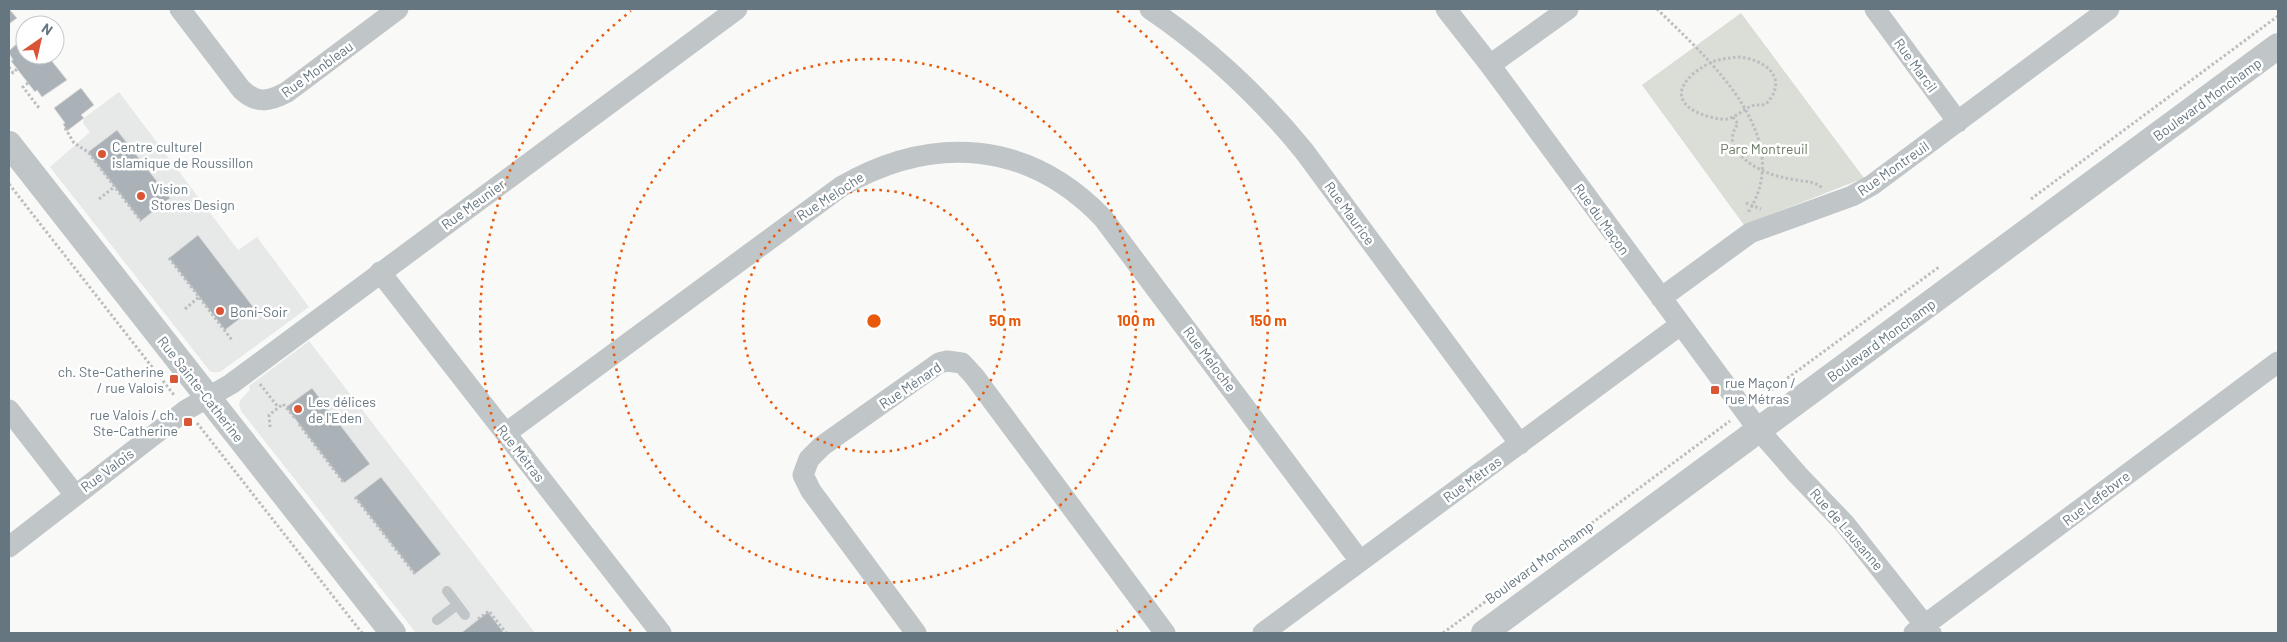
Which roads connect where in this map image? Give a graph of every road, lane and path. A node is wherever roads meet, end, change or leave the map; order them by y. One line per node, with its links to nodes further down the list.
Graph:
1 (180, 9): 2 (street, Rue Monbleau)
2 (398, 9)
3 (737, 9): 33 (street, Rue Meunier)
4 (1150, 9): 53 (street, Rue Maurice)
5 (1446, 9): 13 (street, Rue du Maçon)
6 (1568, 9): 13 (street)
7 (1656, 9): 12 (path)
8 (1875, 9): 20 (street, Rue Marcil)
9 (2109, 9): 20 (street, Rue Montreuil)
10 (2278, 16): 28 (path, Boulevard Monchamp)
11 (2278, 46): 51 (street, Boulevard Monchamp)
12 (1710, 63): 18 (path); 18 (path); 19 (path)
13 (1490, 65): 35 (street, Rue du Maçon)
14 (9, 67): 15 (path)
15 (17, 69)
16 (28, 83): 17 (path)
17 (39, 108)
18 (1745, 111): 19 (path); 23 (path)
19 (1733, 117): 23 (path)
20 (1958, 122): 35 (street, Rue Montreuil)
21 (65, 128): 25 (path)
22 (9, 144): 41 (street, Rue Sainte-Catherine)
23 (1763, 171): 26 (path); 29 (path)
24 (9, 184): 43 (path, Rue Sainte-Catherine)
25 (114, 187): 27 (path); 30 (path)
26 (1826, 192)
27 (99, 199)
28 (2028, 202)
29 (1746, 203)
30 (141, 221)
31 (169, 258): 34 (path)
32 (1941, 266): 42 (path, Boulevard Monchamp)
33 (380, 272): 41 (street, Rue Meunier); 52 (street, Rue Métras)
34 (199, 297): 36 (path); 38 (path)
35 (1661, 298): 37 (street, Rue du Maçon)
36 (185, 309)
37 (1680, 325): 51 (street, Rue du Maçon); 53 (street, Rue Métras)
38 (232, 340)
39 (2278, 362): 65 (street, Rue Lefebvre)
40 (252, 385): 44 (path)
41 (209, 397): 55 (street, Rue Valois); 67 (street, Rue Sainte-Catherine)
42 (1761, 398)
43 (177, 399)
44 (278, 407): 46 (path); 50 (path)
45 (9, 410): 55 (street)
46 (294, 418)
47 (1732, 419): 73 (path, Boulevard Monchamp)
48 (196, 422): 66 (path, Rue Sainte-Catherine)
49 (298, 424): 54 (path)
50 (270, 428)
51 (1758, 430): 65 (street, Rue de Lausanne); 74 (street, Boulevard Monchamp)
52 (506, 433): 58 (street, Rue Meloche); 69 (street, Rue Métras)
53 (1520, 444): 58 (street, Rue Métras)
54 (344, 484)
55 (75, 495): 57 (street, Rue Valois)
56 (355, 498): 59 (path)
57 (9, 546)
58 (1360, 561): 72 (street, Rue Métras)
59 (415, 574)
60 (447, 591): 61 (lane)
61 (457, 604): 62 (lane); 63 (lane)
62 (465, 615)
63 (437, 620)
64 (472, 624): 68 (path)
65 (1923, 630)
66 (362, 633)
67 (394, 633)
68 (506, 633)
69 (662, 633)
70 (916, 633): 71 (street, Rue Ménard)
71 (1165, 633)
72 (1263, 633)
73 (1443, 633)
74 (1484, 633)

